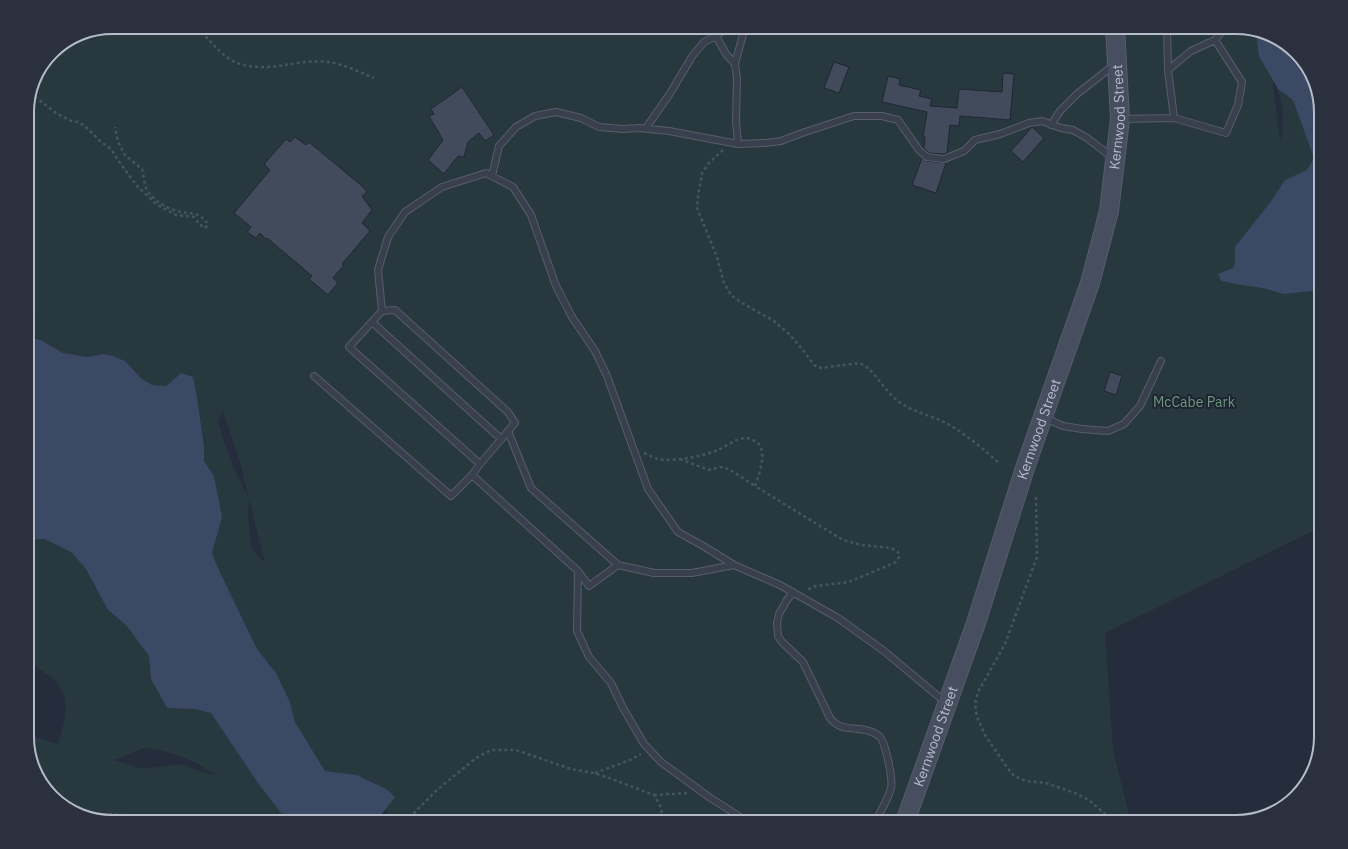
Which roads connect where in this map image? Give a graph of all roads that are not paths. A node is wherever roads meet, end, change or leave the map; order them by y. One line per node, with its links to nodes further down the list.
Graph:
1 (719, 34): 6 (lane)
2 (743, 34): 9 (lane)
3 (1116, 34): 8 (main road, Kernwood Street)
4 (1167, 34): 10 (lane)
5 (1220, 34): 7 (lane)
6 (716, 36): 9 (lane); 14 (lane)
7 (1215, 40): 10 (lane); 11 (lane)
8 (1118, 62): 12 (main road, Kernwood Street); 13 (lane)
9 (735, 64): 15 (lane)
10 (1168, 70): 11 (lane)
11 (1174, 118): 12 (lane)
12 (1120, 119): 16 (main road, Kernwood Street)
13 (1052, 124): 15 (lane); 16 (lane)
14 (646, 128): 15 (lane); 17 (lane)
15 (738, 144)
16 (1116, 159): 22 (main road, Kernwood Street)
17 (492, 176): 18 (lane); 28 (lane)
18 (382, 311): 19 (lane); 23 (lane)
19 (372, 322): 24 (lane); 25 (lane)
20 (1161, 361): 22 (lane)
21 (314, 376): 26 (lane)
22 (1043, 418): 31 (main road, Kernwood Street)
23 (508, 431): 24 (lane); 27 (lane)
24 (501, 440): 25 (lane)
25 (480, 464): 26 (lane)
26 (472, 475): 29 (lane)
27 (618, 565): 28 (lane); 29 (lane)
28 (734, 565): 30 (lane)
29 (578, 571): 32 (lane)
30 (793, 592): 31 (lane); 33 (lane)
31 (947, 705): 34 (main road, Kernwood Street)
32 (738, 815)
33 (878, 815)
34 (908, 815)

